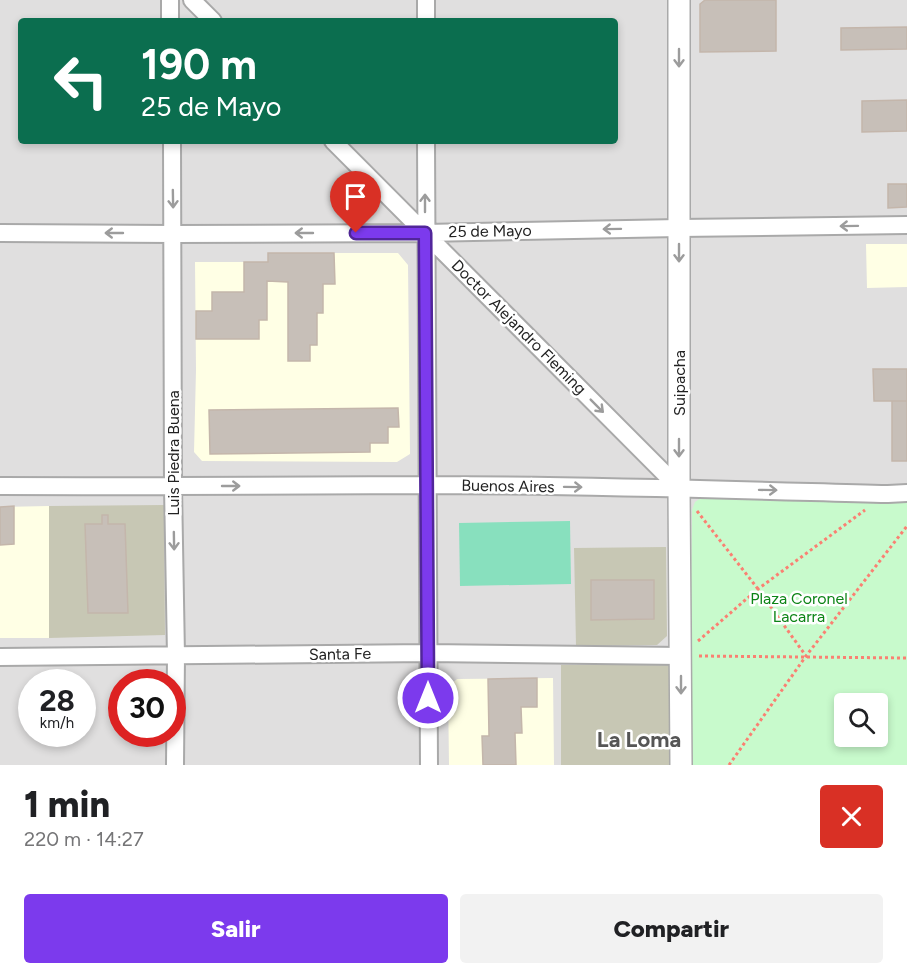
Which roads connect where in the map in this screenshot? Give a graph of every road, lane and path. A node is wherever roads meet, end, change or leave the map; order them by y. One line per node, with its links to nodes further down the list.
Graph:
1 (170, 0): 5 (street)
2 (192, 0): 6 (street)
3 (426, 0): 7 (street)
4 (679, 0): 12 (street, Suipacha, one-way to 12)
5 (170, 18)
6 (210, 18)
7 (426, 18)
8 (172, 144): 15 (street, Luis Piedra Buena, one-way to 15)
9 (336, 144): 14 (street, Doctor Alejandro Fleming)
10 (426, 144): 14 (street, one-way to 10)
11 (907, 225): 12 (street, 25 de Mayo, one-way to 12)
12 (679, 228): 14 (street, 25 de Mayo, one-way to 14); 19 (street, Suipacha, one-way to 19)
13 (0, 233): 15 (street, 25 de Mayo, one-way to 13)
14 (425, 233): 15 (street, 25 de Mayo, one-way to 15); 16 (street); 19 (street, Doctor Alejandro Fleming, one-way to 19)
15 (173, 234): 18 (street, Luis Piedra Buena)
16 (428, 485): 18 (street, Buenos Aires, one-way to 16); 19 (street, Buenos Aires, one-way to 19); 24 (street)
17 (0, 486): 18 (street, Buenos Aires)
18 (173, 487): 25 (street, Luis Piedra Buena, one-way to 25)
19 (679, 488): 21 (street, Buenos Aires, one-way to 21); 23 (path); 26 (street, Suipacha)
20 (907, 493): 21 (street, Buenos Aires)
21 (888, 494): 23 (path)
22 (907, 526): 27 (path)
23 (758, 589): 26 (path); 27 (path)
24 (428, 653): 25 (street, Santa Fe); 26 (street, Santa Fe); 31 (street)
25 (176, 656): 28 (street, Santa Fe); 30 (street, Luis Piedra Buena)
26 (681, 656): 27 (path); 32 (street, Suipacha, one-way to 32)
27 (806, 656): 29 (path); 33 (path)
28 (0, 657)
29 (907, 658)
30 (175, 765)
31 (429, 765)
32 (681, 765)
33 (729, 765)

